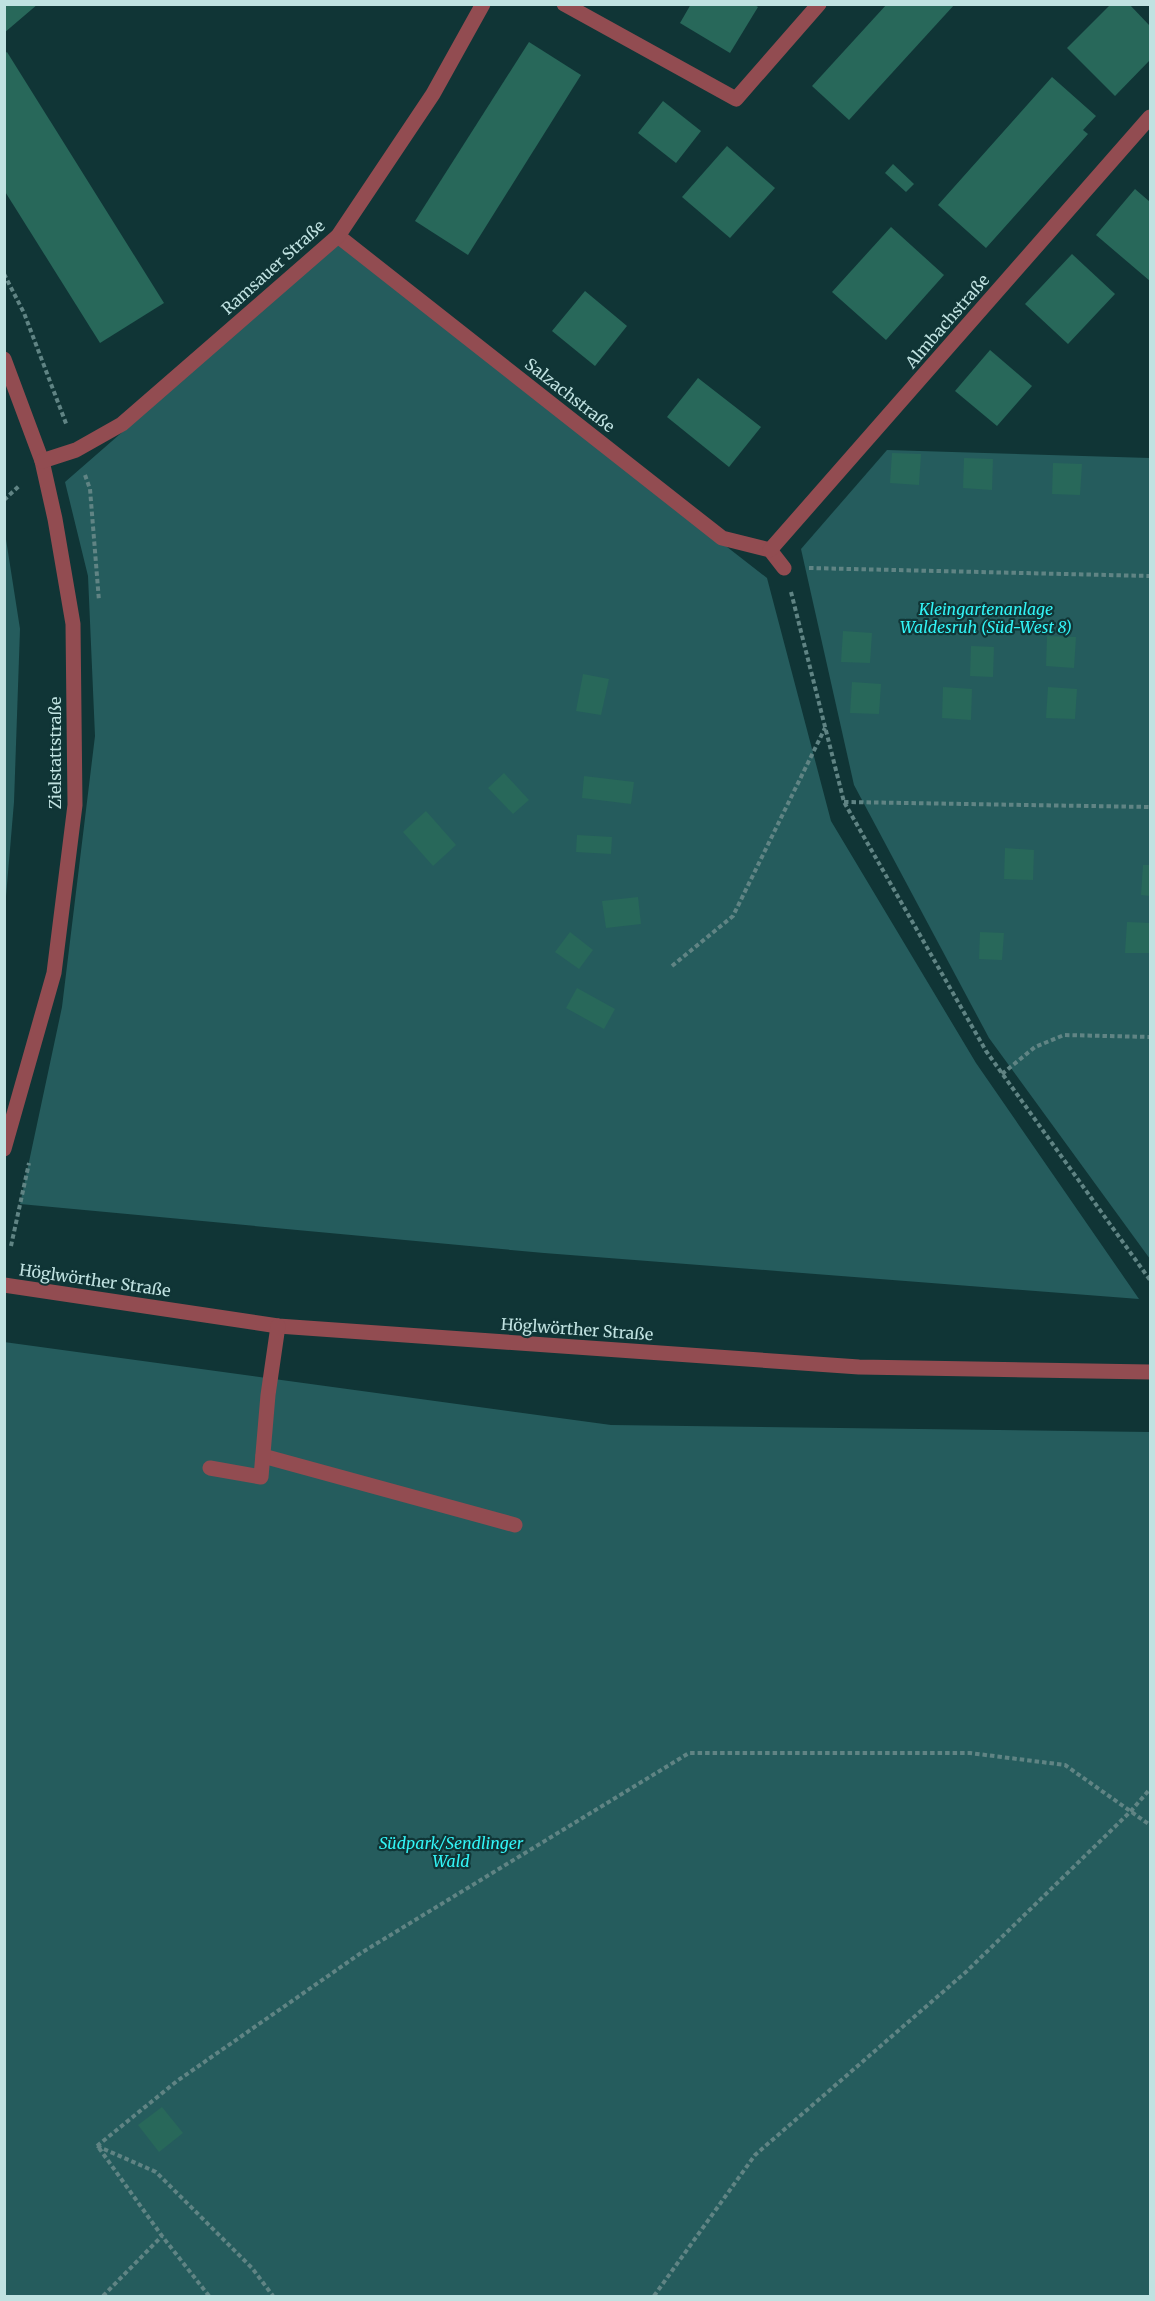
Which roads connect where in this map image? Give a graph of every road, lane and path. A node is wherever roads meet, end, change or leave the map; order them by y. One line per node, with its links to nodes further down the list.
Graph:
1 (483, 4): 5 (street, Ramsauer Straße)
2 (564, 4): 3 (street)
3 (819, 4)
4 (1150, 117): 14 (street, Almbachstraße)
5 (338, 236): 8 (street, Ramsauer Straße); 14 (street, Salzachstraße)
6 (4, 274): 8 (path)
7 (4, 359): 9 (street, Zielstattstraße)
8 (76, 450): 9 (street, Ramsauer Straße)
9 (42, 461): 23 (street, Zielstattstraße)
10 (18, 478): 11 (path)
11 (19, 486): 12 (path); 13 (path)
12 (22, 497)
13 (4, 500)
14 (770, 550): 15 (street)
15 (784, 568): 16 (path); 17 (path)
16 (1150, 576)
17 (826, 727): 18 (path); 20 (path)
18 (844, 802): 19 (path); 22 (path)
19 (1150, 807)
20 (672, 966)
21 (1150, 1037): 22 (path)
22 (1002, 1074): 24 (path)
23 (4, 1149)
24 (1142, 1269): 25 (path); 26 (path)
25 (1150, 1269)
26 (1150, 1280)
27 (4, 1285): 28 (street, Höglwörther Straße)
28 (278, 1326): 29 (street, Höglwörther Straße); 30 (street)
29 (1150, 1372)
30 (262, 1456): 31 (street); 32 (street)
31 (210, 1468)
32 (515, 1525)
33 (1150, 1789): 34 (path)
34 (1131, 1811): 35 (path); 36 (path); 41 (path)
35 (1150, 1824)
36 (97, 2146): 37 (path); 40 (path)
37 (162, 2236): 38 (path); 39 (path)
38 (103, 2296)
39 (209, 2296)
40 (273, 2296)
41 (654, 2296)

